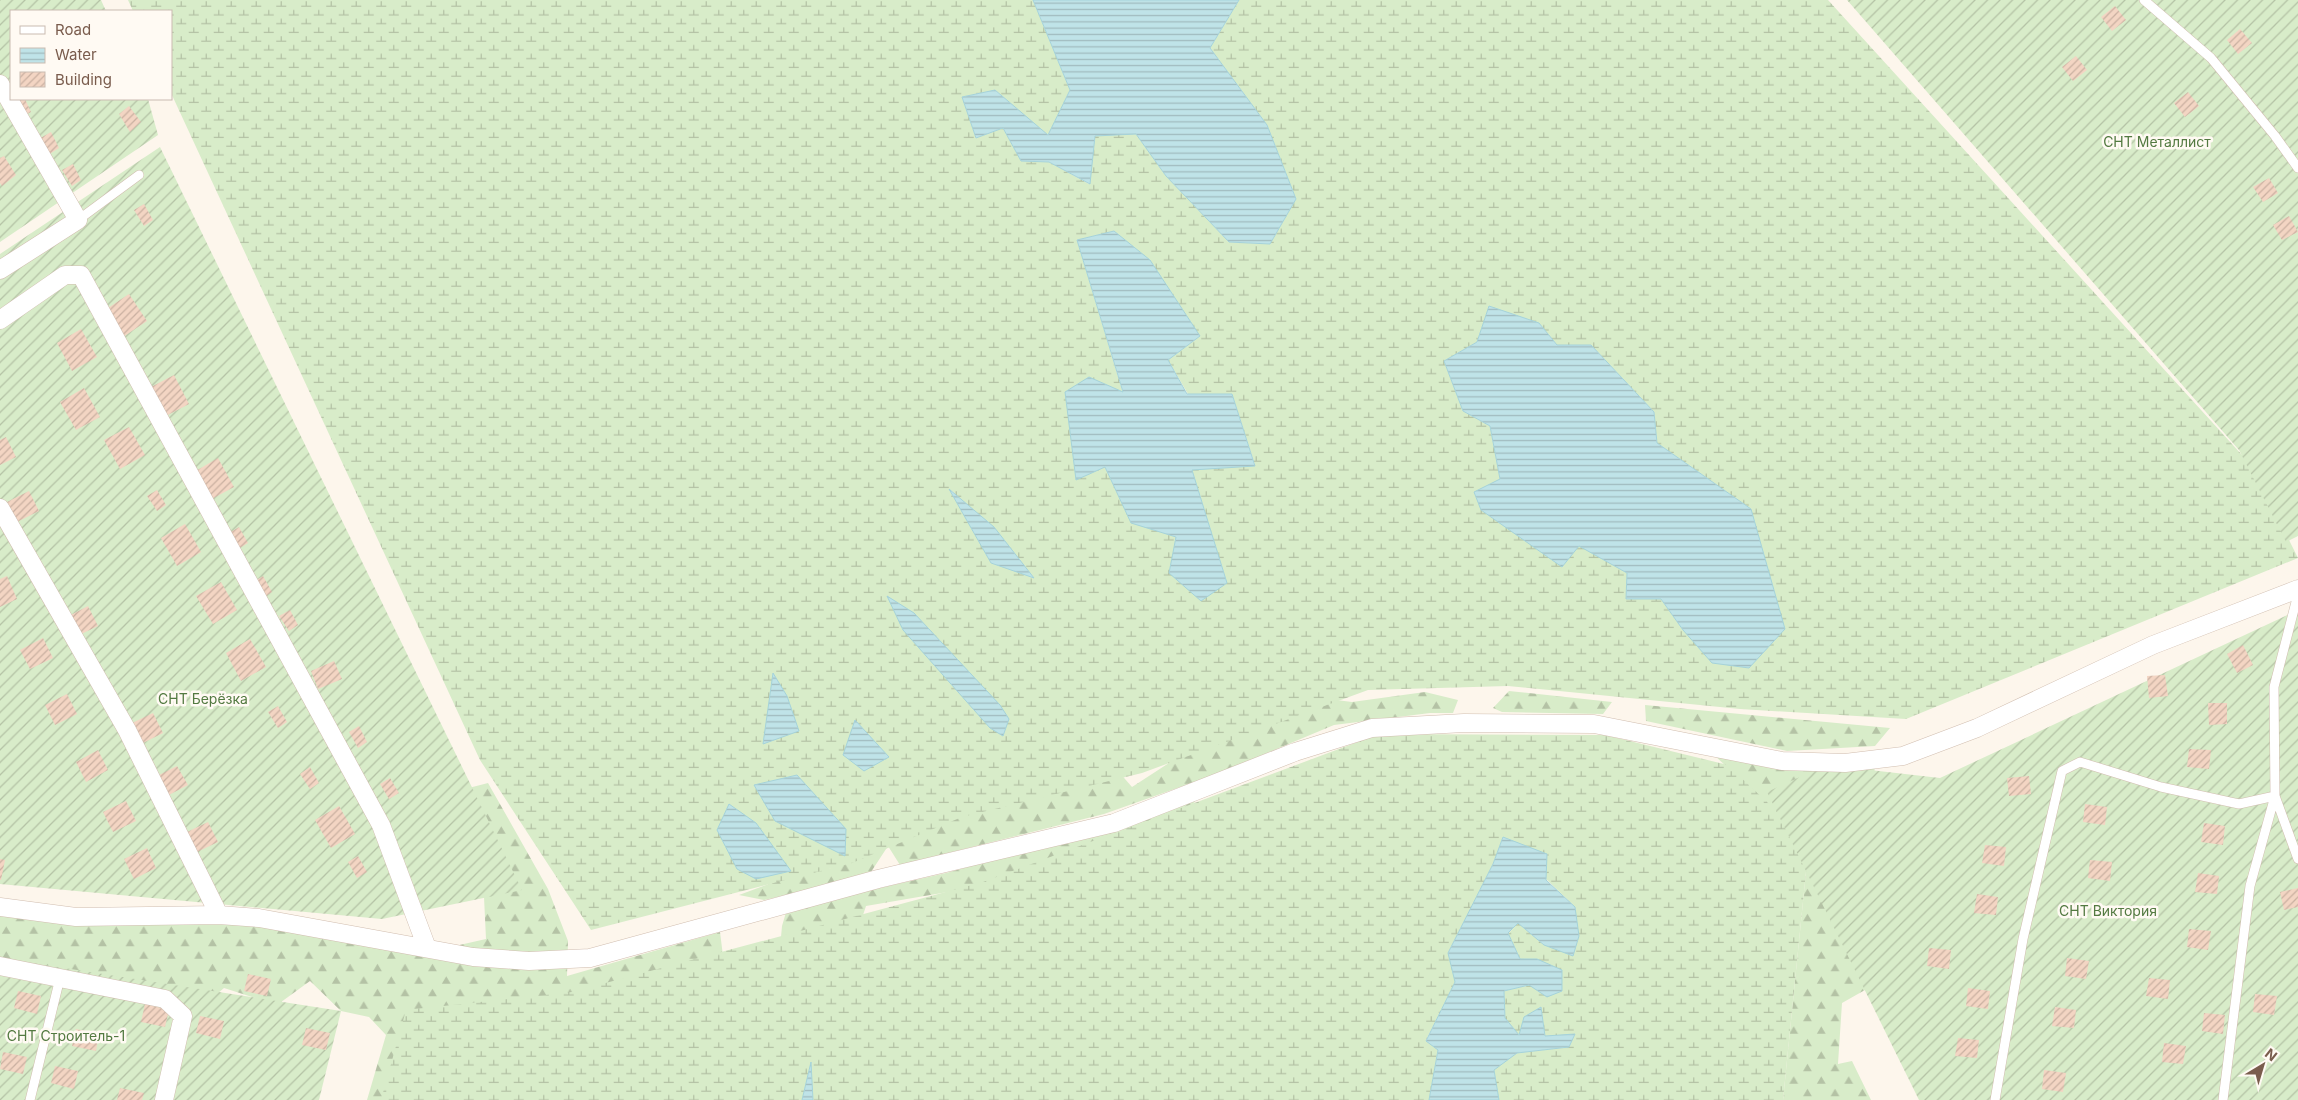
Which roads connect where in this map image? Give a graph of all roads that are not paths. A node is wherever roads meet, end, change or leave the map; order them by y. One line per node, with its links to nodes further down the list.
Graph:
1 (2144, 0): 3 (lane)
2 (0, 84): 5 (street)
3 (2298, 168)
4 (139, 175): 5 (lane)
5 (78, 220): 6 (street)
6 (0, 270)
7 (0, 320): 15 (street)
8 (0, 508): 14 (street)
9 (2298, 589): 15 (street)
10 (2298, 594): 11 (lane)
11 (2276, 796): 12 (lane); 20 (lane); 21 (lane)
12 (2298, 859)
13 (0, 907): 14 (street)
14 (219, 915): 15 (street)
15 (427, 948)
16 (0, 966): 17 (street)
17 (60, 978): 18 (lane); 19 (street)
18 (30, 1100)
19 (164, 1100)
20 (1994, 1100)
21 (2223, 1100)

